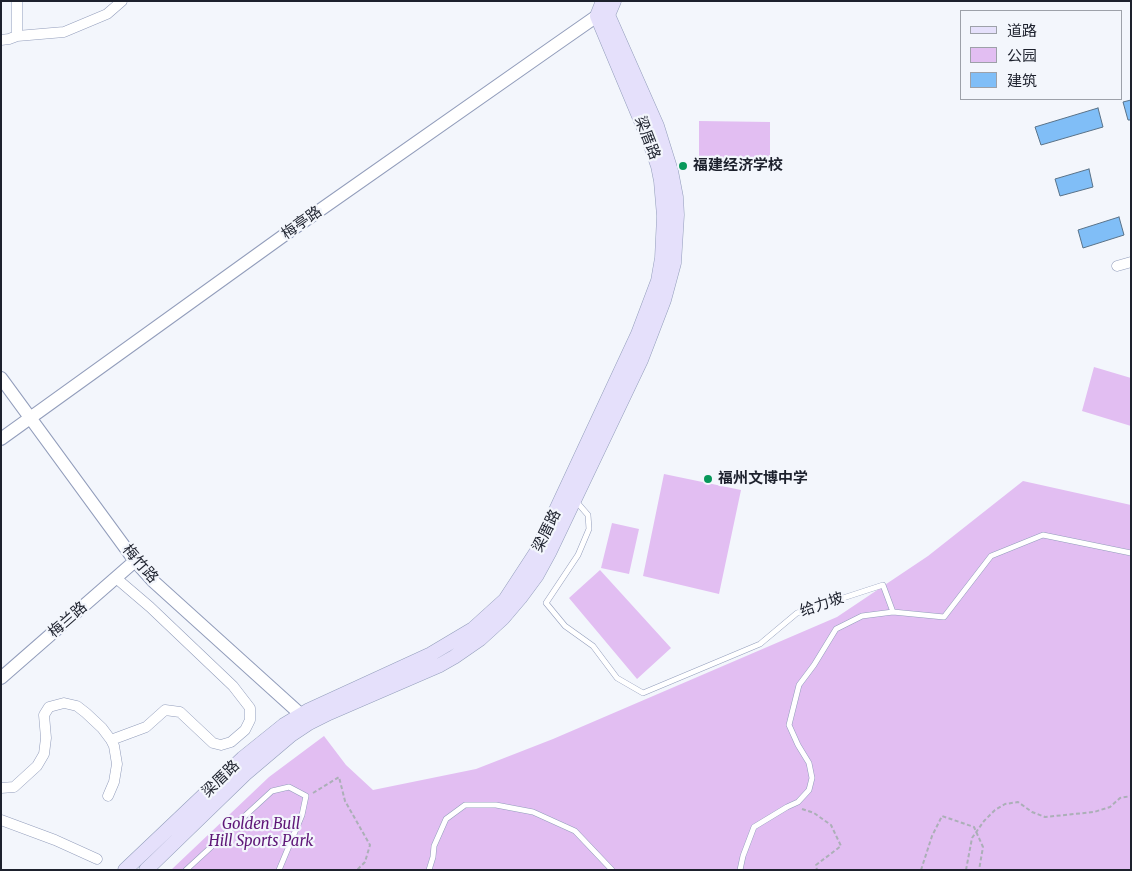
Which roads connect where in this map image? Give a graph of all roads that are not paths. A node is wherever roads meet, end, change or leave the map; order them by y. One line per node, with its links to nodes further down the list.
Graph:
1 (17, 1): 6 (street)
2 (122, 1): 6 (street)
3 (603, 1): 5 (main road)
4 (614, 1): 5 (main road)
5 (602, 16): 11 (street, 梅亭路); 13 (main road, 梁厝路); 19 (main road, 梁厝路)
6 (17, 36): 7 (street)
7 (1, 40)
8 (1131, 262): 9 (street)
9 (1117, 266)
10 (1, 378): 11 (street, 梅竹路)
11 (31, 420): 12 (street, 梅亭路); 15 (street, 梅竹路)
12 (1, 439)
13 (574, 500): 17 (lane, 给力坡); 19 (main road, 梁厝路)
14 (1131, 553): 17 (lane)
15 (135, 562): 16 (street, 梅兰路); 19 (street, 梅竹路)
16 (116, 578): 18 (street, 梅兰路); 20 (street)
17 (893, 612): 31 (lane)
18 (1, 678)
19 (305, 718): 25 (main road, 梁厝路); 26 (main road, 梁厝路)
20 (111, 740): 21 (street); 22 (street)
21 (1, 788)
22 (108, 796)
23 (1, 820): 24 (street)
24 (96, 859)
25 (125, 870)
26 (146, 870)
27 (186, 870): 28 (lane)
28 (279, 870)
29 (429, 870): 30 (lane)
30 (612, 870)
31 (740, 870)

